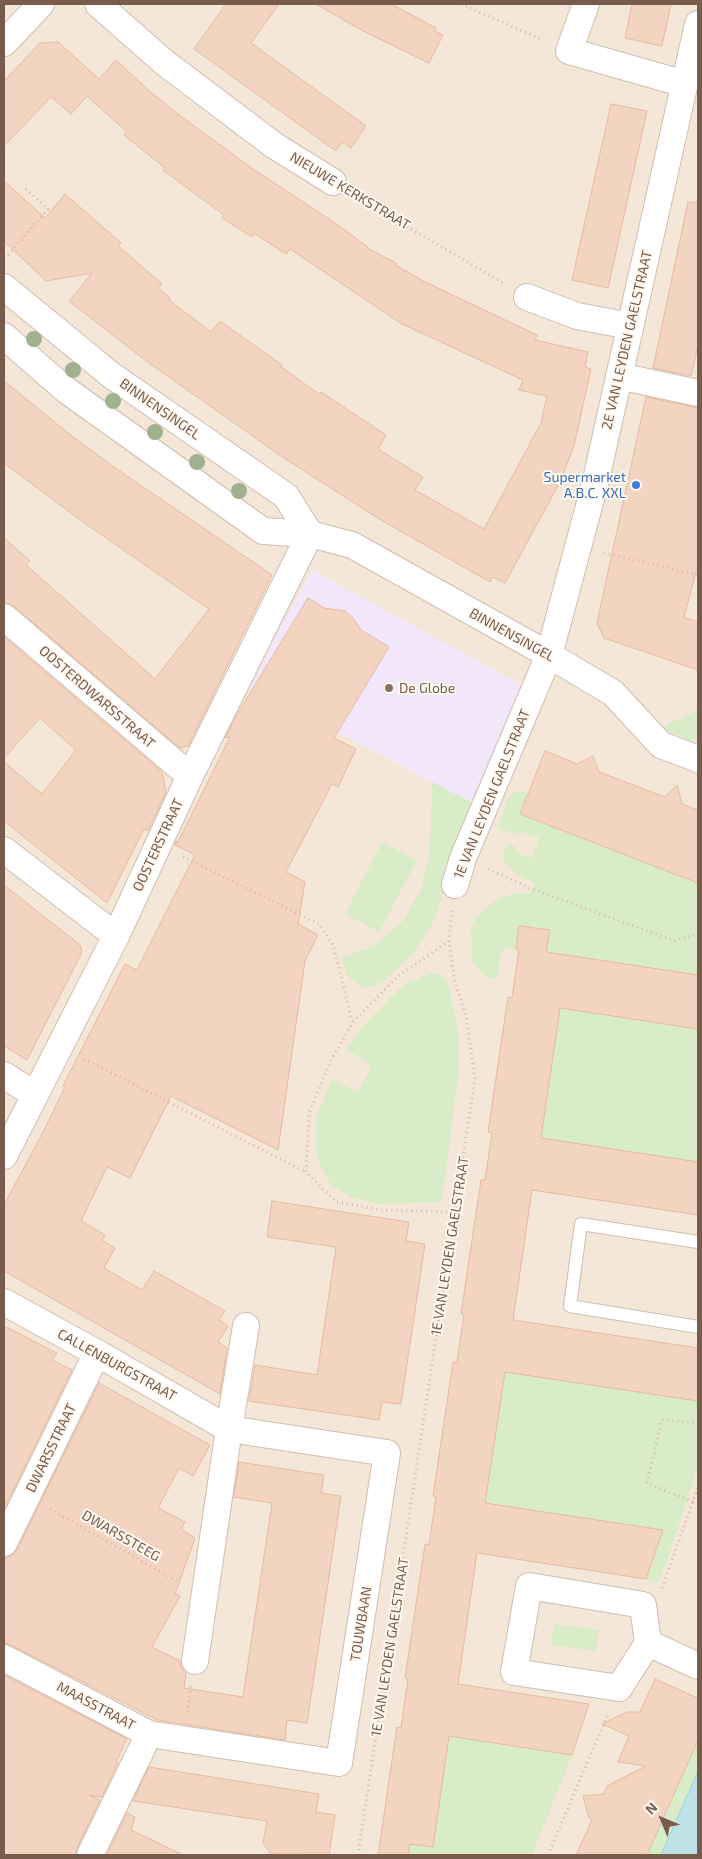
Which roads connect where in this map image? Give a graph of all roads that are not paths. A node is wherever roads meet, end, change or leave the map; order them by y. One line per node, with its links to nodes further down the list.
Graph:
1 (41, 4): 5 (street)
2 (98, 4): 7 (street, NIEUWE KERKSTRAAT)
3 (586, 4): 6 (street)
4 (698, 24): 6 (street, 2E VAN LEYDEN GAELSTRAAT)
5 (4, 43)
6 (686, 84): 10 (street, 2E VAN LEYDEN GAELSTRAAT)
7 (333, 182)
8 (4, 287): 14 (street, BINNENSINGEL)
9 (527, 297): 10 (street)
10 (630, 326): 12 (street, 2E VAN LEYDEN GAELSTRAAT)
11 (4, 336): 14 (street, BINNENSINGEL)
12 (619, 376): 13 (street); 16 (street, 2E VAN LEYDEN GAELSTRAAT)
13 (698, 393)
14 (310, 534): 16 (street, BINNENSINGEL); 18 (street, OOSTERSTRAAT)
15 (4, 617): 18 (street, OOSTERDWARSSTRAAT)
16 (548, 654): 17 (street, BINNENSINGEL); 20 (street, 1E VAN LEYDEN GAELSTRAAT)
17 (698, 759)
18 (190, 776): 21 (street, OOSTERSTRAAT)
19 (4, 850): 21 (street)
20 (455, 885)
21 (116, 936): 23 (street, OOSTERSTRAAT)
22 (4, 1075): 23 (street)
23 (35, 1095): 24 (street, OOSTERSTRAAT)
24 (4, 1156)
25 (698, 1242): 28 (lane)
26 (4, 1302): 29 (street, CALLENBURGSTRAAT)
27 (246, 1326): 30 (street)
28 (698, 1328)
29 (98, 1353): 30 (street, CALLENBURGSTRAAT); 31 (street, DWARSSTRAAT)
30 (229, 1429): 34 (street); 36 (street, TOUWBAAN)
31 (4, 1543)
32 (648, 1643): 32 (street); 35 (street)
33 (4, 1658): 36 (street, MAASSTRAAT)
34 (195, 1661)
35 (698, 1666)
36 (149, 1734): 37 (street, MAASSTRAAT)
37 (90, 1855)

